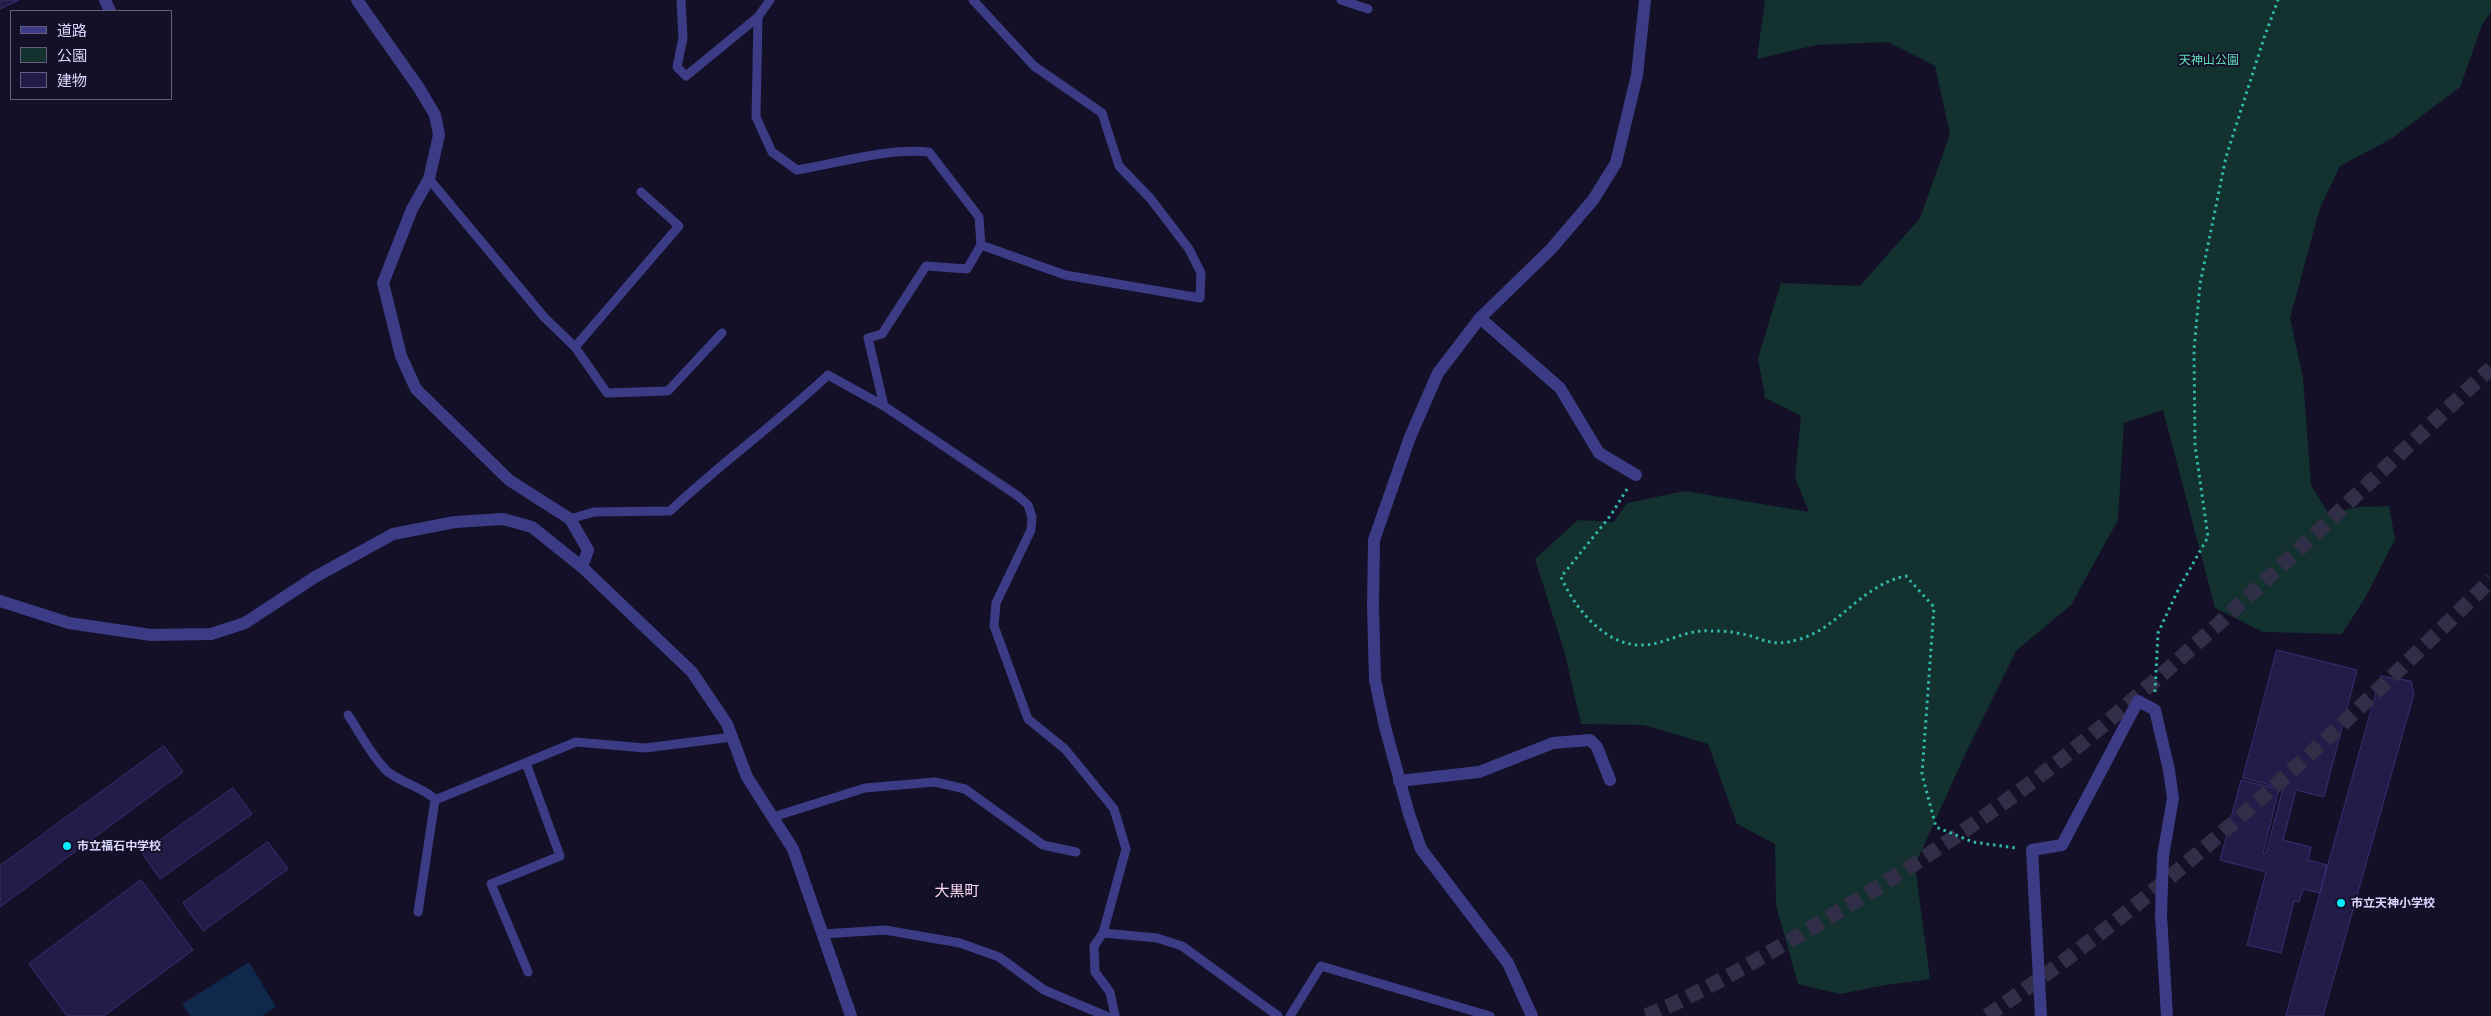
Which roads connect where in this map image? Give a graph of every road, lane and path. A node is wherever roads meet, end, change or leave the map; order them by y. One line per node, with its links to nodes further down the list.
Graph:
1 (357, 0): 10 (street)
2 (681, 0): 9 (lane)
3 (770, 0): 9 (lane)
4 (973, 0): 12 (lane)
5 (1342, 0): 8 (lane)
6 (1645, 0): 13 (street)
7 (2278, 0): 21 (path)
8 (1368, 9)
9 (758, 17): 12 (lane)
10 (429, 179): 15 (lane); 18 (street)
11 (641, 192): 15 (lane)
12 (981, 246): 16 (lane)
13 (1480, 318): 17 (street); 26 (street)
14 (722, 333): 15 (lane)
15 (575, 347)
16 (884, 406): 18 (lane); 32 (lane)
17 (1636, 476): 29 (path)
18 (570, 520): 19 (street)
19 (582, 567): 20 (street); 23 (street)
20 (0, 601)
21 (2155, 710): 29 (street); 43 (street)
22 (348, 715): 27 (lane)
23 (732, 737): 24 (lane); 28 (street)
24 (526, 763): 27 (lane); 34 (lane)
25 (1610, 780): 26 (street)
26 (1399, 781): 41 (street)
27 (436, 800): 31 (lane)
28 (772, 817): 30 (lane); 33 (street)
29 (2032, 850): 42 (street)
30 (1076, 852)
31 (418, 912)
32 (1103, 933): 37 (lane); 38 (lane)
33 (823, 934): 35 (street); 36 (lane)
34 (528, 972)
35 (851, 1016)
36 (1106, 1016)
37 (1115, 1016)
38 (1278, 1016)
39 (1290, 1016): 40 (lane)
40 (1490, 1016)
41 (1532, 1016)
42 (2041, 1016)
43 (2167, 1016)

